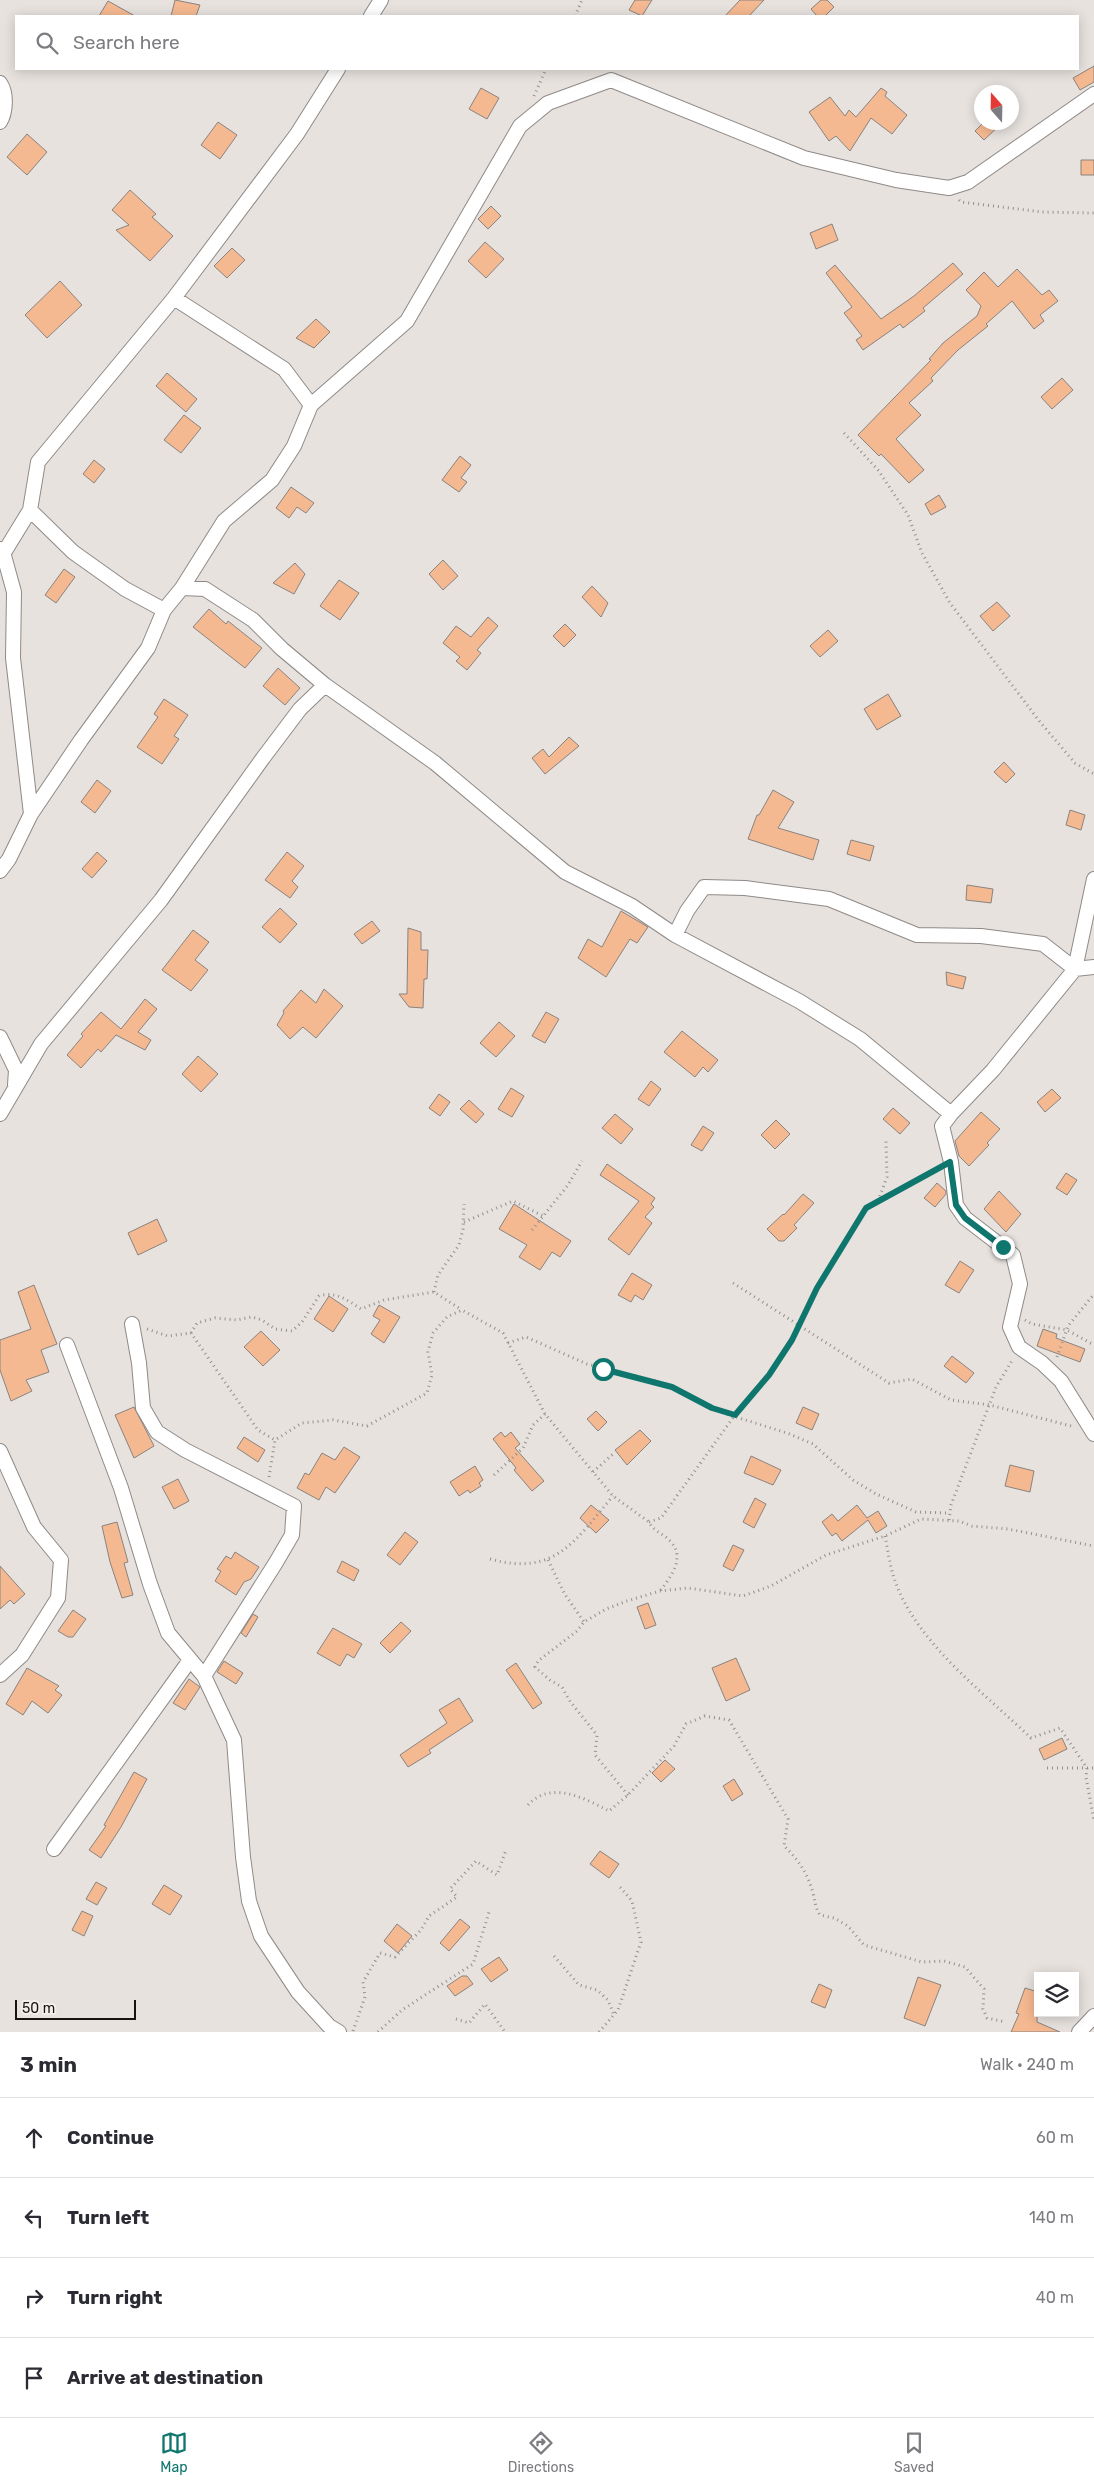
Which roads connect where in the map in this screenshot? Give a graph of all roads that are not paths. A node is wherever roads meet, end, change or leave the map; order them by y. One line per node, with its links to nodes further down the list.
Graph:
1 (381, 0): 2 (street)
2 (372, 15)
3 (337, 70): 7 (street)
4 (0, 83): 6 (street)
5 (1094, 94): 8 (street)
6 (0, 122)
7 (174, 298): 8 (street); 9 (street)
8 (311, 405): 11 (street)
9 (30, 510): 10 (street); 12 (street)
10 (1, 554): 14 (street)
11 (182, 588): 12 (street); 13 (street)
12 (164, 610): 14 (street)
13 (325, 685): 17 (street); 21 (street)
14 (31, 814): 15 (street)
15 (0, 871)
16 (1094, 879): 19 (street)
17 (675, 935): 19 (street); 23 (street)
18 (1094, 967): 19 (street)
19 (1075, 969): 23 (street)
20 (0, 1037): 21 (street)
21 (15, 1086): 22 (street)
22 (0, 1114)
23 (951, 1114): 26 (street)
24 (132, 1324): 30 (street)
25 (67, 1345): 28 (street)
26 (1093, 1432)
27 (0, 1452): 29 (street)
28 (190, 1660): 30 (street); 31 (street)
29 (0, 1675)
30 (204, 1676): 33 (street)
31 (54, 1849)
32 (1094, 2016): 34 (street)
33 (338, 2032)
34 (1079, 2032)

